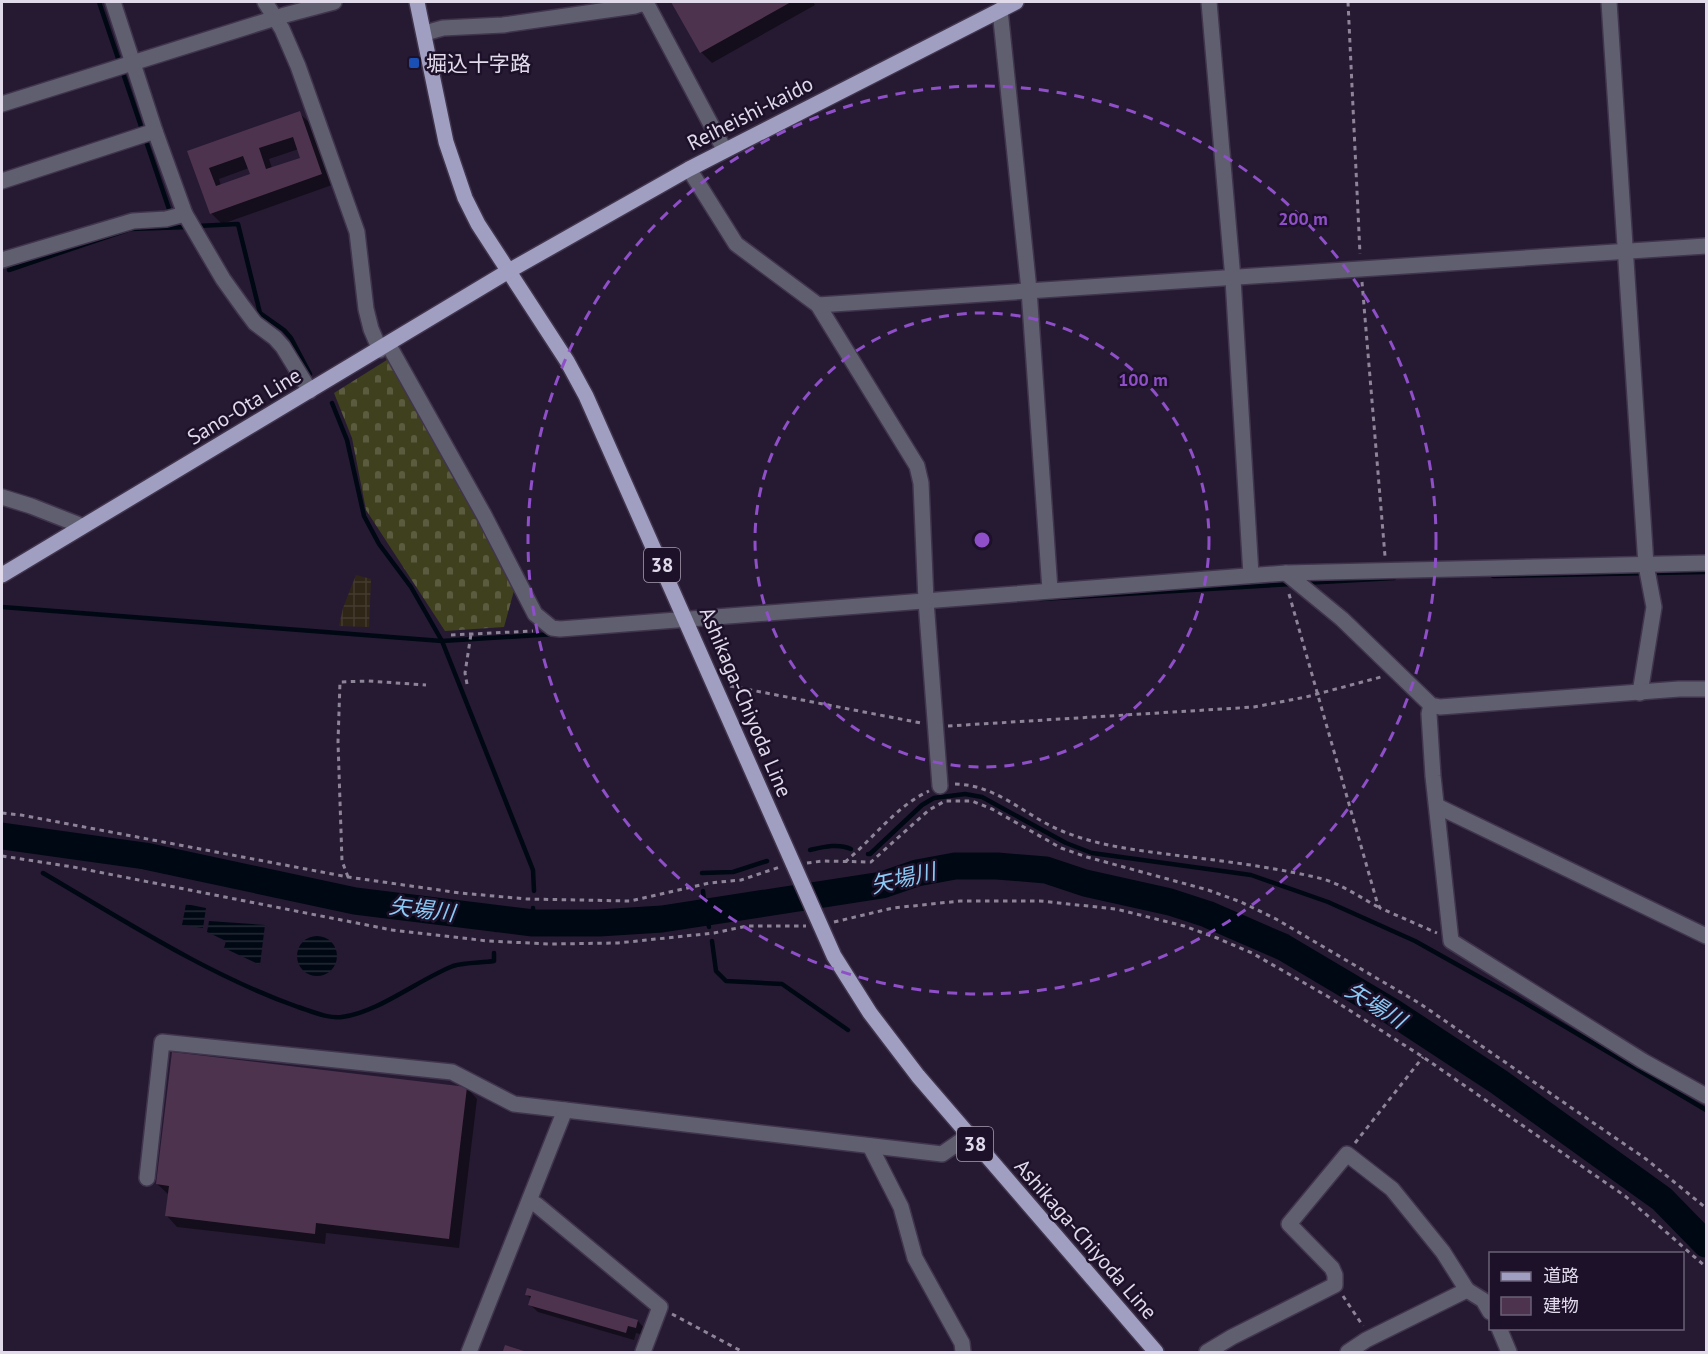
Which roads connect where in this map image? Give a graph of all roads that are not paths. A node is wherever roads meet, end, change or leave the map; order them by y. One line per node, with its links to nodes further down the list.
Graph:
1 (113, 2): 12 (street)
2 (265, 2): 10 (street)
3 (334, 2): 10 (street)
4 (417, 2): 11 (main road, Ashikaga-Chiyoda Line / 38)
5 (643, 2): 11 (street); 15 (street)
6 (1016, 2): 9 (main road, Reiheishi-kaido)
7 (1209, 2): 23 (street)
8 (1609, 2): 20 (street)
9 (1000, 10): 15 (main road, Reiheishi-kaido); 24 (street)
10 (276, 17): 12 (street); 26 (street)
11 (424, 33): 22 (main road, Ashikaga-Chiyoda Line / 38)
12 (133, 63): 13 (street); 14 (street)
13 (2, 104)
14 (155, 131): 17 (street); 18 (street)
15 (724, 149): 16 (main road, Reiheishi-kaido)
16 (689, 169): 22 (main road, Reiheishi-kaido); 25 (street)
17 (2, 181)
18 (185, 214): 21 (street); 27 (street)
19 (1707, 246): 20 (street)
20 (1625, 252): 23 (street); 31 (street)
21 (2, 260)
22 (507, 272): 26 (main road, Sano-Ota Line); 37 (main road, Ashikaga-Chiyoda Line / 38)
23 (1233, 279): 24 (street); 34 (street)
24 (1029, 290): 25 (street); 35 (street)
25 (818, 305): 36 (street)
26 (384, 347): 27 (main road, Sano-Ota Line); 37 (street)
27 (310, 391): 29 (main road, Sano-Ota Line)
28 (2, 497): 29 (street)
29 (82, 526): 33 (main road, Sano-Ota Line)
30 (1707, 563): 31 (street)
31 (1646, 565): 32 (street); 39 (street)
32 (1286, 573): 34 (street); 40 (street)
33 (2, 575)
34 (1251, 575): 35 (street)
35 (1050, 590): 36 (street)
36 (926, 601): 37 (street); 41 (street)
37 (686, 618): 46 (main road, Ashikaga-Chiyoda Line / 38)
38 (1707, 689): 39 (street)
39 (1640, 693): 40 (street)
40 (1431, 705): 42 (street)
41 (940, 786)
42 (1437, 806): 43 (street); 44 (street)
43 (1707, 936)
44 (1707, 1096)
45 (565, 1110): 47 (street); 48 (street); 49 (street)
46 (968, 1136): 47 (street); 56 (main road, Ashikaga-Chiyoda Line / 38)
47 (870, 1146): 55 (street)
48 (147, 1178)
49 (530, 1201): 53 (street); 54 (street)
50 (1467, 1290): 51 (street); 57 (street); 58 (street)
51 (1489, 1309)
52 (1499, 1330): 59 (street)
53 (469, 1353)
54 (643, 1353)
55 (963, 1353)
56 (1156, 1353)
57 (1208, 1353)
58 (1348, 1353)
59 (1509, 1353)

